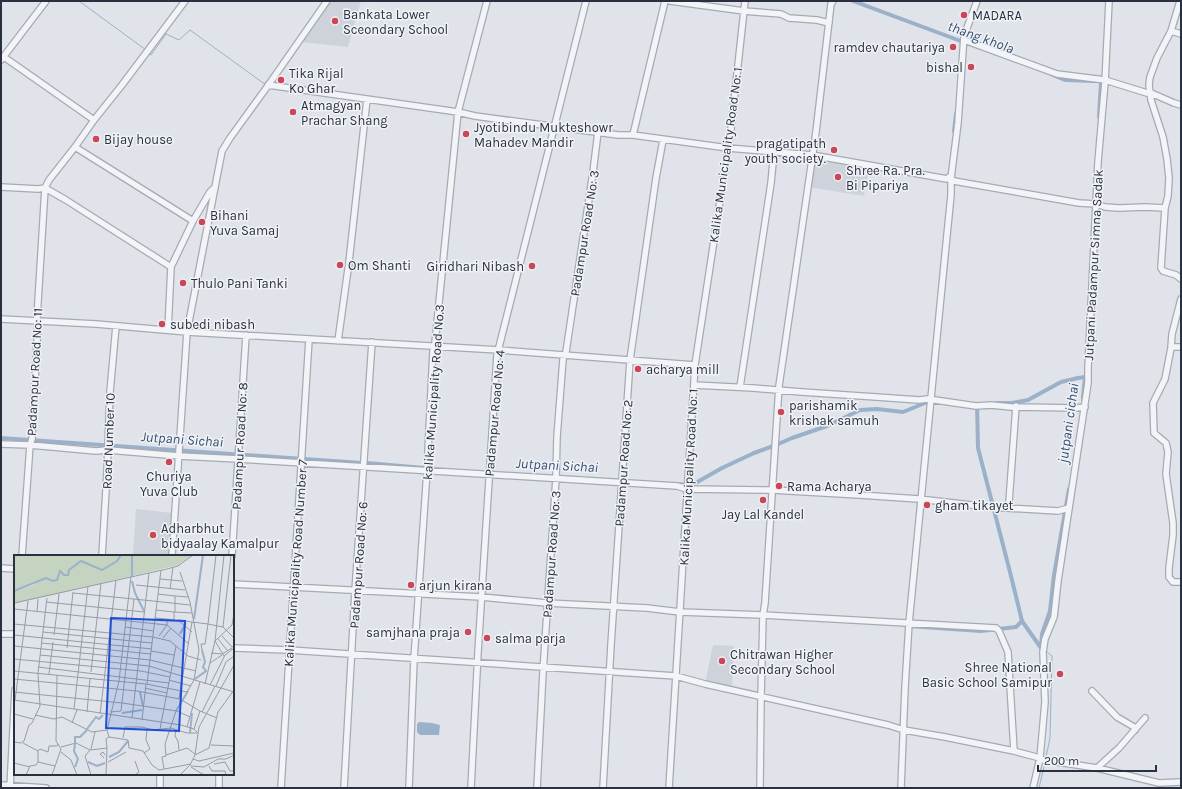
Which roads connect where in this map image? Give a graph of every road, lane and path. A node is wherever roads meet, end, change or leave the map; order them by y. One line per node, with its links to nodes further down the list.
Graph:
1 (46, 1): 18 (street)
2 (185, 1): 25 (street)
3 (327, 1): 20 (street)
4 (487, 1): 24 (street, kalika Municipality Road No.3)
5 (586, 1): 26 (street, Padampur Road No: 4)
6 (665, 1): 28 (street)
7 (670, 1): 13 (street)
8 (745, 1): 13 (street, Kalika Municipality Road No: 1)
9 (833, 1): 14 (street)
10 (977, 1): 17 (street)
11 (1109, 1): 19 (street, Jutpani Padampur Simna Sadak)
12 (1180, 1): 15 (street)
13 (744, 11): 14 (street); 31 (street, Kalika Municipality Road No: 1)
14 (829, 24): 33 (street)
15 (1171, 31): 16 (street); 21 (street)
16 (1181, 34)
17 (964, 42): 19 (street); 34 (street)
18 (2, 58): 25 (street)
19 (1104, 80): 21 (street); 38 (street, Jutpani Padampur Simna Sadak)
20 (268, 86): 22 (street); 37 (street)
21 (1151, 93): 23 (street); 39 (street)
22 (366, 99): 24 (street); 51 (street)
23 (1181, 105)
24 (458, 112): 26 (street); 53 (street, kalika Municipality Road No.3)
25 (94, 120): 30 (street)
26 (555, 126): 27 (street); 56 (street, Padampur Road No: 4)
27 (598, 132): 28 (street); 57 (street, Padampur Road No: 3)
28 (633, 135): 29 (street)
29 (663, 140): 31 (street); 58 (street, Padampur Road No: 2)
30 (75, 147): 36 (street); 40 (street)
31 (728, 148): 32 (street); 59 (street, Kalika Municipality Road No: 1)
32 (774, 152): 33 (street); 61 (street)
33 (812, 155): 34 (street); 62 (street)
34 (950, 178): 38 (street); 63 (street)
35 (1, 187): 36 (street)
36 (45, 188): 41 (street); 45 (street, Padampur Road No: 11)
37 (214, 188): 40 (street); 48 (street)
38 (1094, 204): 39 (street); 65 (street, Jutpani Padampur Simna Sadak)
39 (1165, 208): 42 (street)
40 (193, 220): 41 (street)
41 (171, 267): 47 (street)
42 (1181, 279)
43 (1181, 299): 54 (street)
44 (1, 319): 45 (street)
45 (38, 320): 46 (street); 67 (street, Padampur Road No: 11)
46 (116, 326): 47 (street); 68 (street, Road Number 10)
47 (168, 330): 48 (street)
48 (187, 332): 49 (street); 69 (street)
49 (246, 335): 50 (street); 70 (street, Padampur Road No: 8)
50 (309, 339): 51 (street); 71 (street, Kalika Municipality Road Number 7)
51 (338, 341): 52 (street)
52 (372, 342): 53 (street); 72 (street, Padampur Road No: 6)
53 (434, 346): 56 (street); 73 (street, kalika Municipality Road No.3)
54 (1171, 347): 55 (street); 88 (street)
55 (1181, 347)
56 (499, 350): 57 (street); 74 (street, Padampur Road No: 4)
57 (564, 356): 58 (street); 75 (street, Padampur Road No: 3)
58 (630, 360): 59 (street); 76 (street, Padampur Road No: 2)
59 (695, 365): 60 (street, Kalika Municipality Road No: 1)
60 (694, 385): 61 (street); 77 (street, Kalika Municipality Road No: 1)
61 (740, 387): 62 (street)
62 (779, 390): 63 (street); 78 (street)
63 (930, 399): 64 (street); 79 (street)
64 (1016, 406): 65 (street); 80 (street)
65 (1085, 407): 81 (street, Jutpani Padampur Simna Sadak)
66 (1, 444): 67 (street)
67 (30, 445): 68 (street); 82 (street, Padampur Road No: 11)
68 (108, 450): 69 (street); 83 (street, Road Number 10)
69 (179, 456): 70 (street); 84 (street)
70 (238, 459): 71 (street); 85 (street, Padampur Road No: 8)
71 (301, 463): 72 (street); 90 (street, Kalika Municipality Road Number 7)
72 (364, 467): 73 (street); 91 (street, Padampur Road No: 6)
73 (427, 471): 74 (street); 92 (street, kalika Municipality Road No.3)
74 (489, 474): 75 (street); 93 (street, Padampur Road No: 4)
75 (556, 478): 76 (street); 94 (street, Padampur Road No: 3)
76 (621, 483): 77 (street); 95 (street, Padampur Road No: 2)
77 (687, 488): 78 (street); 96 (street, Kalika Municipality Road No: 1)
78 (772, 490): 79 (street); 97 (street)
79 (922, 500): 80 (street); 98 (street)
80 (1006, 507): 81 (street)
81 (1069, 508): 116 (street, Jutpani Padampur Simna Sadak)
82 (22, 555)
83 (102, 555)
84 (172, 555)
85 (232, 555)
86 (1, 568): 87 (street)
87 (14, 569)
88 (1181, 582)
89 (234, 584): 90 (street)
90 (293, 588): 91 (street); 102 (street, Kalika Municipality Road Number 7)
91 (356, 591): 92 (street); 103 (street, Padampur Road No: 6)
92 (419, 594): 93 (street); 104 (street, kalika Municipality Road No.3)
93 (481, 597): 94 (street); 105 (street, Padampur Road No: 4)
94 (547, 603): 95 (street); 106 (street, Padampur Road No: 3)
95 (614, 606): 96 (street); 107 (street, Padampur Road No: 2)
96 (680, 612): 97 (street); 108 (street, Kalika Municipality Road No: 1)
97 (763, 616): 98 (street); 110 (street)
98 (908, 624): 113 (street); 115 (street)
99 (1, 634): 100 (street)
100 (14, 634)
101 (234, 648): 102 (street)
102 (289, 650): 103 (street); 126 (street, Kalika Municipality Road Number 7)
103 (352, 654): 104 (street); 127 (street, Padampur Road No: 6)
104 (414, 659): 105 (street); 128 (street, kalika Municipality Road No.3)
105 (477, 663): 106 (street); 129 (street, Padampur Road No: 4)
106 (544, 668): 107 (street); 130 (street, Padampur Road No: 3)
107 (610, 672): 108 (street); 131 (street, Padampur Road No: 2)
108 (676, 676): 110 (street); 132 (street, Kalika Municipality Road No: 1)
109 (1092, 690): 114 (street)
110 (761, 697): 113 (street); 133 (street)
111 (14, 709): 122 (street)
112 (1145, 718): 114 (street)
113 (904, 730): 115 (street); 134 (street)
114 (1135, 730): 117 (street)
115 (1014, 751): 116 (street)
116 (1040, 758): 117 (street); 135 (street, Jutpani Padampur Simna Sadak)
117 (1097, 768): 120 (street)
118 (160, 775): 124 (street)
119 (219, 775): 125 (street)
120 (1181, 782)
121 (1, 785): 122 (street)
122 (10, 787): 123 (street)
123 (46, 788)
124 (160, 788)
125 (219, 788)
126 (281, 788)
127 (344, 788)
128 (409, 788)
129 (471, 788)
130 (537, 788)
131 (603, 788)
132 (669, 788)
133 (760, 788)
134 (901, 788)
135 (1033, 788)

